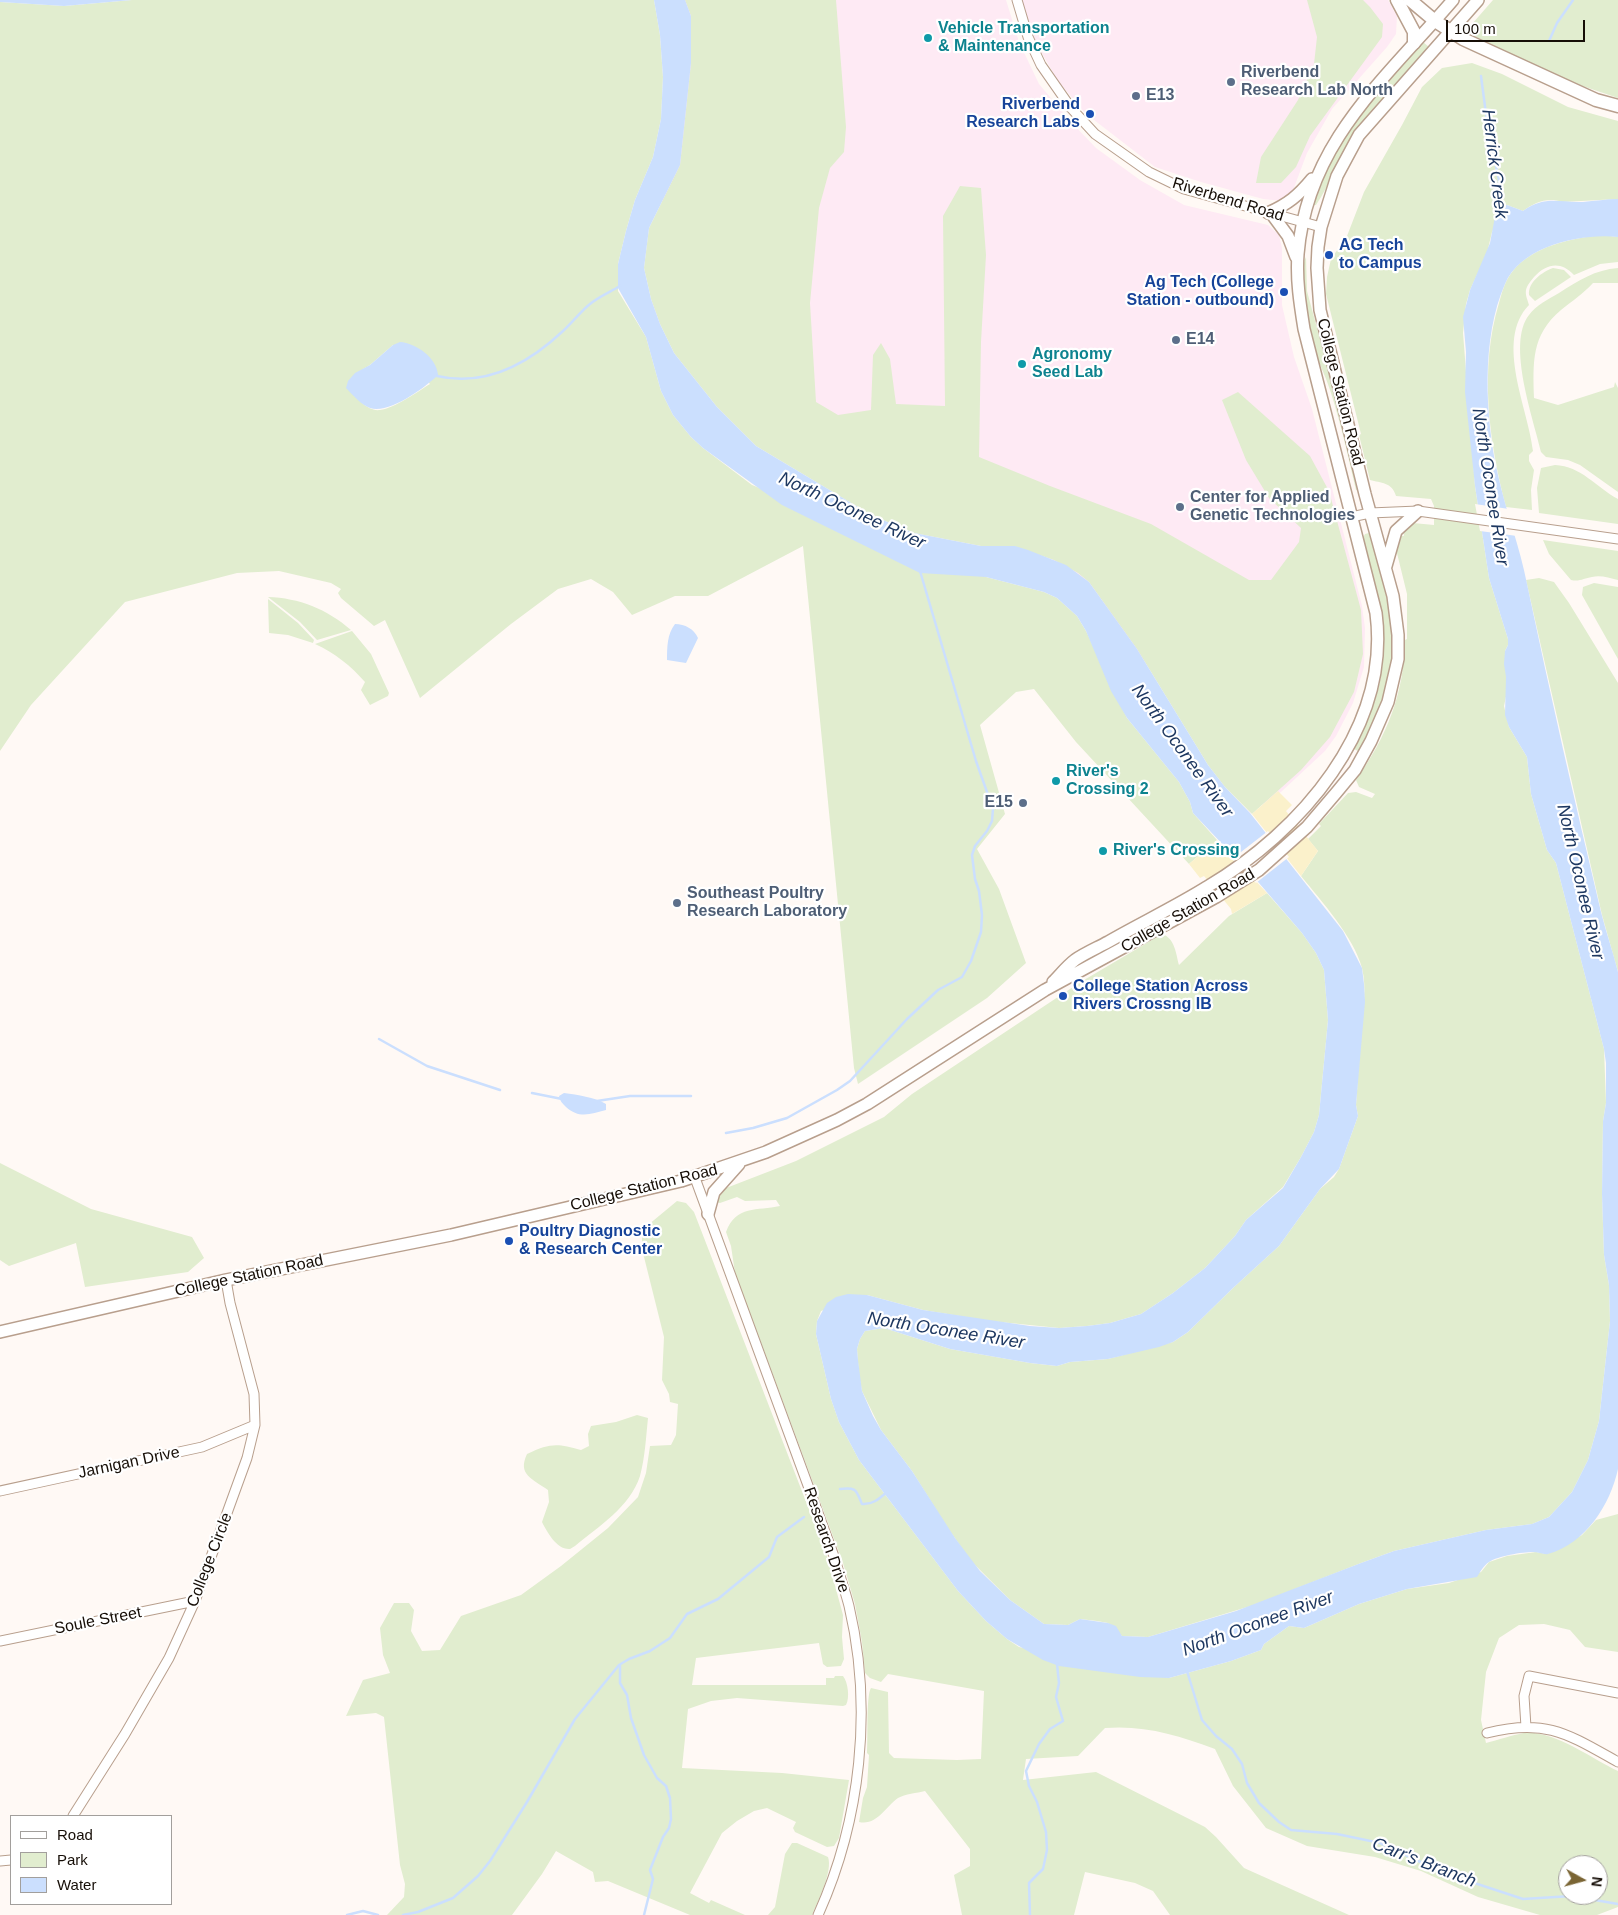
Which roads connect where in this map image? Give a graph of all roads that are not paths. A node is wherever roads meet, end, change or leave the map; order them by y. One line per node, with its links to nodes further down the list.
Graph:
1 (1017, 0): 11 (street, Riverbend Road)
2 (1396, 0): 8 (highway)
3 (1410, 0): 6 (highway)
4 (1453, 0): 6 (main road, College Station Road)
5 (1478, 0): 7 (main road, College Station Road)
6 (1434, 21): 7 (highway); 8 (main road, College Station Road)
7 (1450, 31): 9 (highway); 13 (main road, College Station Road)
8 (1414, 43): 10 (main road, College Station Road)
9 (1618, 106)
10 (1318, 172): 11 (main road); 12 (main road, College Station Road)
11 (1269, 213): 12 (street, Riverbend Road); 14 (main road)
12 (1302, 222): 13 (street, Riverbend Road); 14 (main road, College Station Road)
13 (1321, 227): 16 (main road, College Station Road)
14 (1298, 261): 17 (main road, College Station Road)
15 (1418, 511): 16 (street); 18 (street); 19 (main road)
16 (1370, 513): 17 (street); 19 (main road, College Station Road)
17 (1351, 517): 20 (main road, College Station Road)
18 (1618, 539)
19 (1385, 568): 20 (main road, College Station Road)
20 (1045, 990): 21 (main road, College Station Road)
21 (740, 1162): 22 (main road, College Station Road); 23 (main road)
22 (695, 1178): 23 (street, Research Drive); 24 (main road, College Station Road)
23 (708, 1214): 35 (street, Research Drive)
24 (226, 1280): 25 (main road, College Station Road); 26 (street, College Circle)
25 (0, 1332)
26 (255, 1426): 27 (street, Jarnigan Drive); 28 (street, College Circle)
27 (0, 1490)
28 (195, 1601): 29 (street, Soule Street); 34 (street, College Circle)
29 (0, 1641)
30 (1618, 1693): 31 (street)
31 (1526, 1728): 32 (street); 33 (street)
32 (1487, 1733)
33 (1618, 1762)
34 (74, 1815)
35 (818, 1915)

